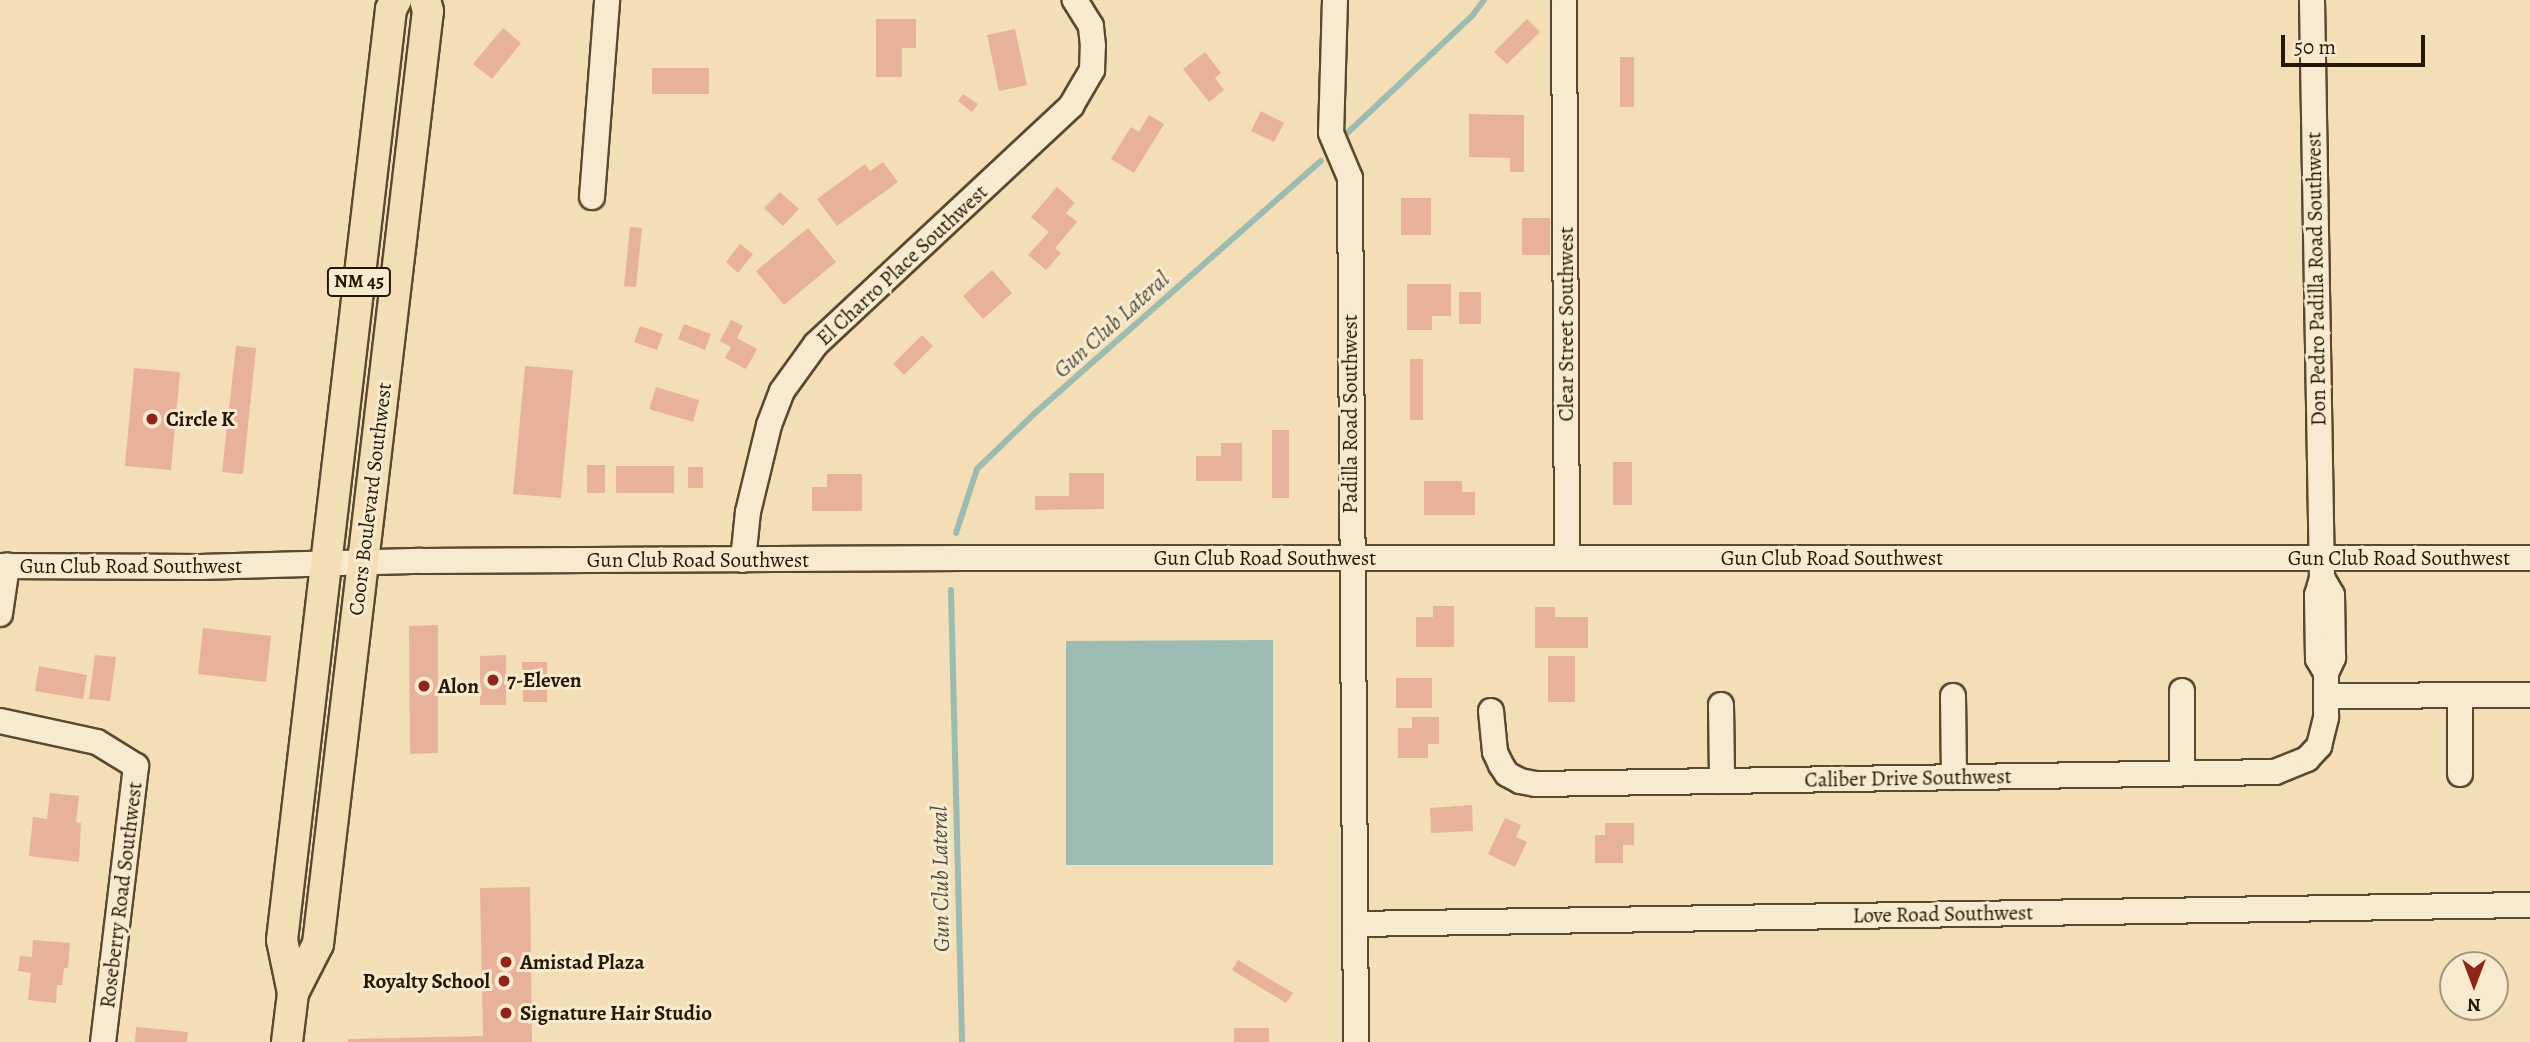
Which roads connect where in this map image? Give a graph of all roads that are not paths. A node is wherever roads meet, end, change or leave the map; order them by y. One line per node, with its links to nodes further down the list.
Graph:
1 (396, 0): 14 (main road, Coors Boulevard Southwest / NM 45)
2 (425, 0): 13 (main road, Coors Boulevard Southwest / NM 45)
3 (607, 0): 8 (street)
4 (1075, 0): 12 (street, El Charro Place Southwest)
5 (1335, 0): 9 (street, Padilla Road Southwest)
6 (1564, 0): 10 (street, Clear Street Southwest)
7 (2312, 0): 16 (street, Don Pedro Padilla Road Southwest)
8 (592, 197)
9 (1351, 558): 10 (street, Gun Club Road Southwest); 12 (street, Gun Club Road Southwest); 31 (street, Padilla Road Southwest)
10 (1567, 558): 16 (street, Gun Club Road Southwest)
11 (2530, 558): 16 (street, Gun Club Road Southwest)
12 (743, 560): 13 (street, Gun Club Road Southwest)
13 (362, 564): 14 (street, Gun Club Road Southwest); 32 (main road, Coors Boulevard Southwest / NM 45)
14 (327, 565): 15 (street, Gun Club Road Southwest); 32 (main road, Coors Boulevard Southwest / NM 45)
15 (3, 566): 17 (street)
16 (2321, 568): 18 (street, Caliber Drive Southwest)
17 (0, 614)
18 (2326, 684): 20 (street); 26 (street, Caliber Drive Southwest)
19 (2182, 691): 26 (street)
20 (2460, 695): 21 (street); 27 (street)
21 (2530, 695)
22 (1953, 696): 28 (street)
23 (1721, 705): 29 (street)
24 (1491, 711): 29 (street, Caliber Drive Southwest)
25 (0, 721): 33 (street, Roseberry Road Southwest)
26 (2182, 773): 28 (street, Caliber Drive Southwest)
27 (2460, 774)
28 (1954, 777): 29 (street, Caliber Drive Southwest)
29 (1722, 781)
30 (2530, 905): 31 (street, Love Road Southwest)
31 (1355, 924): 35 (street, Padilla Road Southwest)
32 (293, 993): 34 (main road, Coors Boulevard Southwest / NM 45)
33 (103, 1042)
34 (287, 1042)
35 (1356, 1042)

